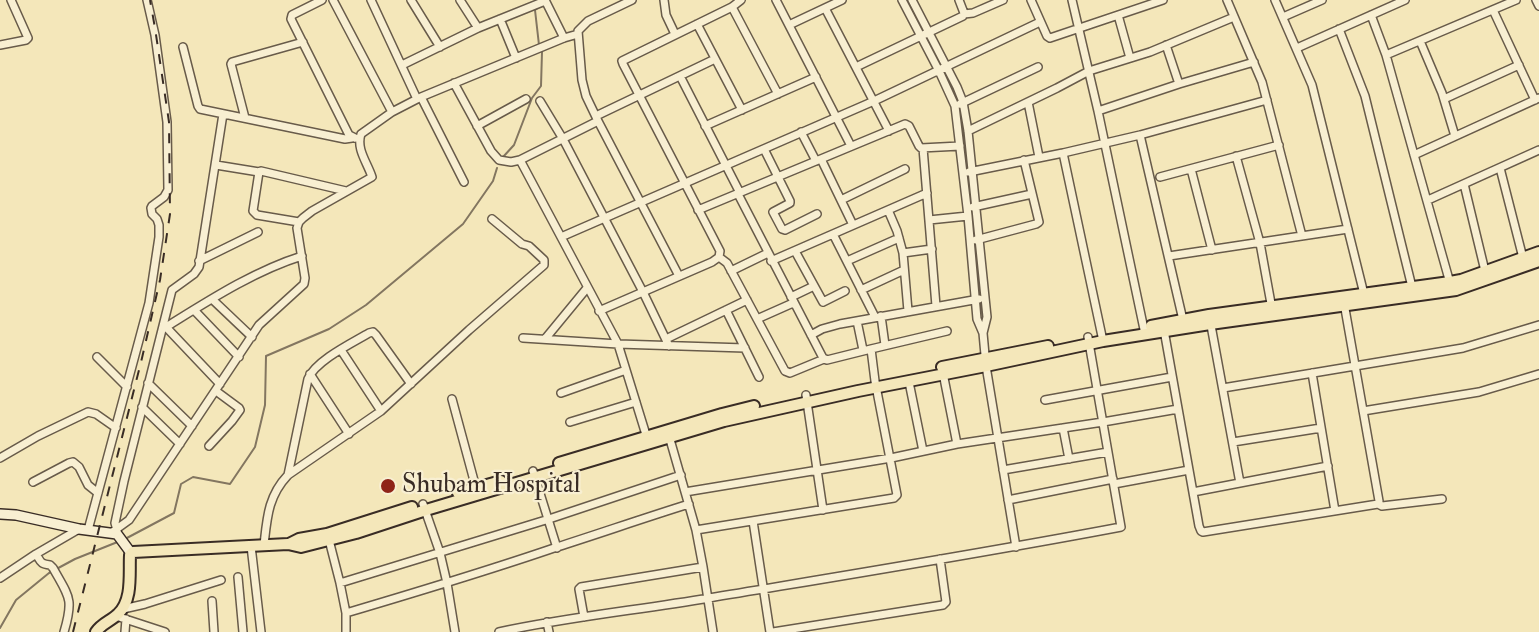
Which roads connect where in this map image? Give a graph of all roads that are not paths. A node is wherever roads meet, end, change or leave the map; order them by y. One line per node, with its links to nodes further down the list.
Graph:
1 (11, 0): 50 (street)
2 (147, 0): 228 (street)
3 (322, 0): 49 (street)
4 (333, 0): 85 (street)
5 (371, 0): 60 (street)
6 (411, 0): 53 (street)
7 (460, 0): 40 (street)
8 (545, 0): 36 (street); 47 (street)
9 (664, 0): 45 (street)
10 (741, 0): 28 (street)
11 (776, 0): 39 (street)
12 (843, 0): 29 (street)
13 (902, 0): 46 (street)
14 (912, 0): 43 (street)
15 (959, 0): 31 (street)
16 (1003, 0): 31 (street)
17 (1031, 0): 37 (street)
18 (1072, 0): 41 (street)
19 (1163, 0): 32 (street)
20 (1227, 0): 34 (street)
21 (1275, 0): 35 (street)
22 (1320, 0): 35 (street)
23 (1404, 0): 33 (street)
24 (1516, 0): 30 (street)
25 (1536, 0): 27 (street)
26 (629, 1): 44 (street)
27 (1539, 6)
28 (732, 7): 38 (street); 71 (street)
29 (825, 8): 39 (street); 62 (street)
30 (1492, 10): 48 (street); 61 (street)
31 (964, 14): 43 (street)
32 (1118, 15): 41 (street); 57 (street)
33 (1371, 15): 42 (street); 55 (street)
34 (1234, 17): 51 (street); 59 (street)
35 (1283, 17): 54 (street)
36 (500, 19): 40 (street); 56 (street)
37 (1040, 22): 41 (street); 64 (street)
38 (697, 24): 45 (street); 58 (street)
39 (789, 25): 68 (street)
40 (478, 28): 53 (street)
41 (1079, 28): 66 (street)
42 (1339, 29): 54 (street); 170 (street)
43 (929, 32): 46 (street); 64 (street)
44 (578, 34): 47 (street); 89 (street)
45 (675, 34): 72 (street)
46 (921, 36): 62 (street); 65 (street)
47 (564, 38): 56 (street)
48 (1420, 41): 55 (street); 75 (street)
49 (303, 42): 88 (street); 97 (street)
50 (0, 45)
51 (1166, 45): 57 (street); 70 (street)
52 (183, 47): 86 (street)
53 (440, 47): 60 (street)
54 (1297, 48): 142 (street)
55 (1386, 55): 107 (street)
56 (516, 58): 69 (street)
57 (1130, 58): 66 (street)
58 (715, 59): 67 (street); 83 (street)
59 (1254, 62): 70 (street); 77 (street)
60 (402, 65): 73 (street)
61 (1518, 65): 75 (street); 76 (street)
62 (856, 67): 79 (street)
63 (1038, 67): 80 (street)
64 (946, 68): 65 (street); 80 (street)
65 (939, 71): 79 (street); 82 (street)
66 (1089, 71): 81 (street); 84 (street)
67 (680, 76): 72 (street); 91 (street)
68 (816, 77): 71 (street); 87 (street)
69 (454, 83): 73 (street); 90 (street)
70 (1179, 84): 84 (street)
71 (778, 94): 83 (street)
72 (638, 96): 89 (street); 124 (street)
73 (419, 98): 85 (street); 123 (street)
74 (526, 99): 90 (street)
75 (1444, 99): 96 (street)
76 (1537, 99): 96 (street)
77 (1267, 100): 95 (street); 100 (street)
78 (540, 101): 98 (street)
79 (874, 101): 87 (street); 92 (street)
80 (963, 102): 82 (street); 93 (street)
81 (1028, 102): 93 (street); 109 (street)
82 (955, 106): 102 (street)
83 (742, 110): 91 (street)
84 (1098, 111): 99 (street)
85 (392, 112): 97 (street)
86 (223, 114): 88 (street); 113 (street)
87 (836, 116): 94 (street); 101 (street)
88 (245, 118): 97 (street)
89 (597, 119): 98 (street); 132 (street)
90 (477, 126): 110 (street)
91 (705, 126): 114 (street)
92 (889, 130): 101 (street); 103 (street)
93 (968, 131): 118 (street)
94 (801, 132): 104 (street); 111 (street)
95 (1140, 135): 99 (street); 158 (street)
96 (1455, 136): 107 (street)
97 (356, 139): 126 (street)
98 (563, 140): 110 (street); 138 (street)
99 (1105, 143): 106 (street); 197 (street)
100 (1279, 145): 108 (street); 145 (street)
101 (852, 146): 111 (street)
102 (960, 147): 103 (street); 120 (street)
103 (923, 148): 128 (street)
104 (764, 149): 114 (street); 121 (street)
105 (1539, 150): 115 (street)
106 (1064, 153): 109 (street); 202 (street)
107 (1414, 154): 131 (street)
108 (1236, 156): 117 (street); 149 (street)
109 (1039, 157): 112 (street)
110 (520, 160): 146 (street)
111 (818, 160): 121 (street); 130 (street)
112 (1024, 160): 118 (street); 129 (street)
113 (216, 165): 119 (street); 160 (street)
114 (726, 166): 124 (street); 127 (street)
115 (1500, 168): 125 (street); 159 (street)
116 (905, 169): 130 (street)
117 (1191, 169): 122 (street); 151 (street)
118 (972, 171): 120 (street); 135 (street)
119 (259, 172): 126 (street); 140 (street)
120 (963, 173): 135 (street)
121 (778, 177): 127 (street); 136 (street)
122 (1160, 177)
123 (464, 182)
124 (685, 184): 132 (street); 133 (street)
125 (1464, 184): 131 (street); 166 (street)
126 (346, 191): 140 (street)
127 (739, 193): 133 (street); 154 (street)
128 (927, 193): 134 (street); 139 (street)
129 (1032, 194): 135 (street); 148 (street)
130 (841, 200): 141 (street)
131 (1428, 200): 169 (street)
132 (641, 202): 138 (street); 167 (street)
133 (698, 210): 157 (street)
134 (888, 210): 141 (street); 147 (street)
135 (970, 211): 139 (street); 148 (street); 148 (street)
136 (817, 214)
137 (492, 219): 226 (street)
138 (604, 219): 146 (street); 174 (street)
139 (929, 220): 150 (street)
140 (299, 222): 156 (street)
141 (853, 225): 144 (street)
142 (1348, 229): 145 (street); 175 (street)
143 (258, 231): 160 (street)
144 (833, 234): 152 (street); 162 (street)
145 (1302, 236): 149 (street)
146 (561, 237): 171 (street)
147 (899, 238): 155 (street); 162 (street)
148 (974, 240): 176 (street); 178 (street)
149 (1260, 243): 151 (street); 187 (street)
150 (932, 249): 155 (street); 182 (street)
151 (1212, 250): 158 (street)
152 (795, 251): 161 (street); 168 (street)
153 (1539, 252): 159 (main road)
154 (768, 253): 161 (street); 165 (street)
155 (903, 253): 164 (street)
156 (302, 256): 177 (street); 200 (street)
157 (718, 256): 165 (street); 167 (street)
158 (1169, 256): 191 (street)
159 (1523, 258): 166 (main road)
160 (199, 261): 194 (street)
161 (771, 261): 180 (street)
162 (847, 261): 172 (street)
163 (1539, 261): 169 (main road)
164 (904, 270): 172 (street); 186 (street)
165 (731, 271): 179 (street)
166 (1485, 271): 169 (main road)
167 (679, 276): 174 (street)
168 (814, 286): 173 (street); 180 (street)
169 (1451, 286): 170 (main road); 181 (main road)
170 (1412, 287): 175 (main road)
171 (587, 288): 185 (street); 203 (street)
172 (861, 290): 188 (street)
173 (845, 291)
174 (643, 292): 185 (street); 205 (street)
175 (1364, 294): 181 (main road)
176 (985, 298): 178 (street); 198 (street)
177 (212, 299): 183 (street); 200 (street)
178 (975, 299): 182 (street); 198 (street)
179 (747, 300): 184 (street); 189 (street)
180 (792, 300): 189 (street); 199 (street)
181 (1344, 301): 187 (main road); 216 (street)
182 (936, 306): 186 (street)
183 (194, 310): 194 (street); 213 (street)
184 (726, 310): 205 (street); 208 (street)
185 (599, 311): 206 (street)
186 (908, 311): 188 (street)
187 (1272, 311): 190 (main road)
188 (878, 317): 192 (street); 207 (street)
189 (757, 319): 214 (street)
190 (1210, 319): 191 (main road); 195 (main road); 230 (street)
191 (1183, 320): 195 (main road)
192 (857, 321): 199 (street); 211 (street)
193 (1539, 325): 216 (street)
194 (164, 326): 225 (street); 229 (street)
195 (1163, 327): 197 (main road); 223 (street)
196 (947, 331): 207 (street)
197 (1145, 331): 202 (main road)
198 (983, 333): 215 (street)
199 (811, 335): 214 (street)
200 (252, 337): 213 (street)
201 (523, 338): 203 (street)
202 (1102, 338): 204 (main road)
203 (545, 339): 206 (street)
204 (1088, 341): 215 (main road); 231 (street)
205 (668, 343): 206 (street); 208 (street)
206 (618, 344): 217 (street)
207 (885, 345): 209 (street)
208 (744, 348): 222 (street)
209 (871, 349): 211 (street); 227 (street)
210 (341, 350): 220 (street); 226 (street); 239 (street)
211 (863, 350): 214 (street)
212 (97, 357): 228 (street)
213 (239, 357): 229 (street)
214 (825, 359)
215 (986, 363): 218 (main road); 249 (street)
216 (1355, 366): 219 (street); 240 (street)
217 (626, 370): 232 (street); 236 (street)
218 (943, 371): 224 (main road); 227 (main road); 253 (street)
219 (1312, 373): 230 (street); 246 (street)
220 (310, 374): 247 (street); 265 (street)
221 (1539, 374): 240 (street)
222 (759, 377)
223 (1172, 377): 231 (street); 238 (street)
224 (909, 382): 227 (main road); 255 (street)
225 (148, 384): 237 (street); 243 (street)
226 (411, 384): 239 (street)
227 (876, 384): 233 (main road); 258 (street)
228 (127, 387): 244 (street)
229 (218, 387): 243 (street); 254 (street)
230 (1223, 388): 251 (street)
231 (1097, 391): 235 (street); 242 (street)
232 (561, 393)
233 (807, 398): 248 (main road); 261 (street)
234 (452, 399): 270 (street)
235 (1045, 400)
236 (636, 402): 241 (street); 250 (street)
237 (142, 407): 252 (street); 286 (street)
238 (1178, 409): 242 (street); 263 (street)
239 (381, 411): 247 (street)
240 (1363, 411): 277 (street)
241 (570, 422)
242 (1103, 422): 245 (street); 256 (street)
243 (192, 426): 252 (street)
244 (116, 428): 257 (street); 273 (street)
245 (1063, 428): 249 (street); 259 (street)
246 (1321, 428): 251 (street); 260 (street)
247 (349, 434): 265 (street)
248 (669, 434): 250 (main road); 266 (street)
249 (998, 438): 253 (street); 262 (street)
250 (647, 441): 264 (main road)
251 (1233, 442): 269 (street)
252 (180, 444): 286 (street)
253 (957, 444): 255 (street)
254 (208, 446)
255 (923, 451): 258 (street)
256 (1108, 452): 259 (street); 267 (street)
257 (0, 458)
258 (891, 458): 261 (street); 279 (street)
259 (1069, 459): 262 (street)
260 (1328, 466): 269 (street); 280 (street)
261 (817, 470): 271 (street); 279 (street)
262 (1003, 470): 275 (street)
263 (1189, 471): 267 (street); 272 (street)
264 (534, 474): 270 (main road); 278 (main road); 282 (street)
265 (288, 475): 288 (street)
266 (681, 475): 271 (street); 282 (street)
267 (1113, 482): 275 (street); 290 (street)
268 (33, 483): 273 (street)
269 (1240, 483): 272 (street)
270 (476, 488): 278 (main road)
271 (685, 492): 276 (street)
272 (1193, 492): 280 (street)
273 (98, 493): 284 (street)
274 (1442, 499): 277 (street)
275 (1008, 500): 290 (street)
276 (688, 504): 285 (street); 291 (street)
277 (1378, 504): 280 (street)
278 (425, 507): 287 (main road); 293 (street)
279 (823, 510): 283 (street)
280 (1335, 511)
281 (0, 514): 284 (main road)
282 (549, 519): 291 (street); 293 (street)
283 (753, 521): 285 (street); 302 (street)
284 (84, 529): 286 (main road); 294 (street)
285 (696, 530): 296 (street)
286 (115, 532): 292 (main road)
287 (328, 537): 288 (main road); 300 (street)
288 (264, 545): 289 (main road)
289 (251, 546): 292 (main road); 315 (street)
290 (1016, 547): 295 (street)
291 (557, 548): 301 (street)
292 (128, 550): 306 (main road)
293 (440, 553): 300 (street); 301 (street)
294 (36, 554): 298 (street); 309 (street)
295 (940, 559): 302 (street); 321 (street)
296 (703, 567): 303 (street); 307 (street)
297 (238, 577): 314 (street)
298 (0, 578)
299 (221, 580): 306 (street)
300 (340, 583): 305 (street)
301 (447, 583): 305 (street); 317 (street)
302 (764, 588): 303 (street); 321 (street)
303 (707, 598): 307 (street); 320 (street)
304 (212, 601): 313 (street)
305 (346, 613): 316 (street)
306 (122, 615): 310 (main road); 311 (street); 312 (street)
307 (584, 617): 308 (street)
308 (547, 622): 318 (street); 319 (street)
309 (64, 632)
310 (96, 632)
311 (125, 632)
312 (165, 632)
313 (213, 632)
314 (243, 632)
315 (261, 632)
316 (346, 632)
317 (455, 632)
318 (499, 632)
319 (549, 632)
320 (713, 632)
321 (772, 632)

